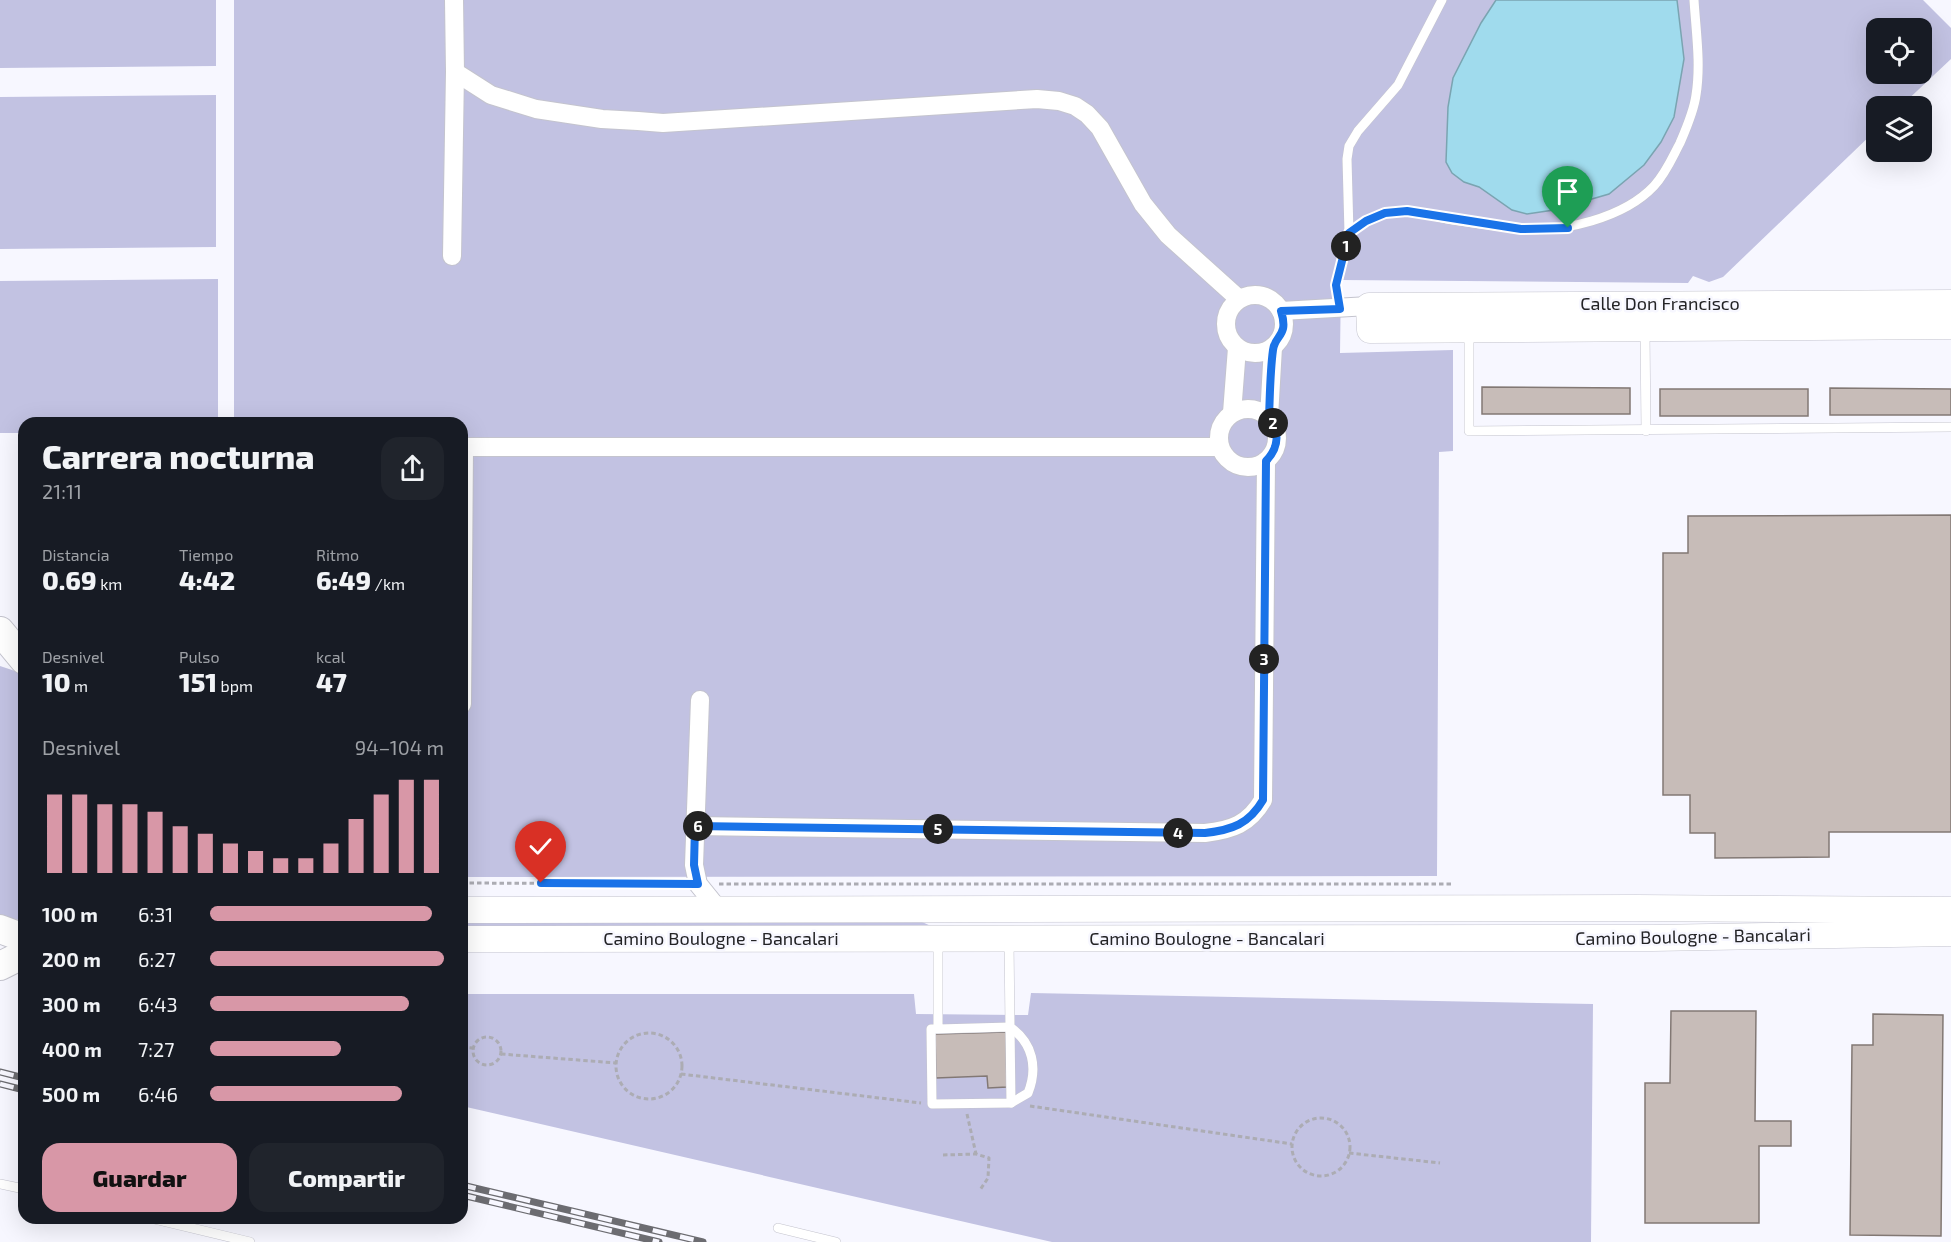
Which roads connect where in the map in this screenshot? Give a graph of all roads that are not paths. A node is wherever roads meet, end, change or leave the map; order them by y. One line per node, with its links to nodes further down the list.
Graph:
1 (454, 0): 4 (street)
2 (1442, 0): 5 (lane)
3 (1694, 0): 5 (lane)
4 (455, 72): 6 (street); 7 (street)
5 (1349, 233): 9 (lane)
6 (452, 256)
7 (1239, 299): 10 (street); 16 (street)
8 (1951, 303): 11 (main road, Calle Don Francisco)
9 (1340, 309): 10 (street); 13 (street)
10 (1281, 311): 15 (street)
11 (1645, 316): 12 (main road, Calle Don Francisco); 14 (main road, Calle Don Francisco); 20 (lane)
12 (1469, 317): 13 (main road, Calle Don Francisco); 20 (lane)
13 (1369, 318)
14 (1951, 326)
15 (1273, 347): 16 (street); 18 (street)
16 (1237, 348): 17 (street)
17 (1232, 413): 18 (street); 22 (street)
18 (1269, 417): 23 (street)
19 (1951, 427): 20 (lane)
20 (1646, 431)
21 (468, 447): 22 (street)
22 (1219, 447): 23 (street)
23 (1266, 461): 29 (street)
24 (0, 631): 25 (main road)
25 (18, 653)
26 (0, 657): 27 (main road)
27 (18, 663)
28 (699, 700): 29 (street)
29 (695, 826): 31 (street)
30 (468, 910): 31 (main road, Camino Boulogne - Bancalari)
31 (719, 910): 32 (main road, Camino Boulogne - Bancalari)
32 (1951, 910)
33 (0, 930): 35 (main road)
34 (1951, 933): 38 (main road, Camino Boulogne - Bancalari)
35 (18, 936)
36 (468, 939): 37 (main road, Camino Boulogne - Bancalari)
37 (938, 939): 38 (main road, Camino Boulogne - Bancalari); 44 (lane)
38 (1010, 939): 43 (lane)
39 (18, 946): 40 (main road)
40 (0, 948)
41 (18, 957): 42 (main road)
42 (0, 966)
43 (1010, 1028): 44 (lane); 45 (lane); 45 (lane)
44 (938, 1029): 45 (lane)
45 (1011, 1103)
46 (0, 1184): 47 (lane)
47 (18, 1188)
48 (175, 1224): 50 (lane)
49 (778, 1228): 51 (lane)
50 (250, 1242)
51 (836, 1242)

